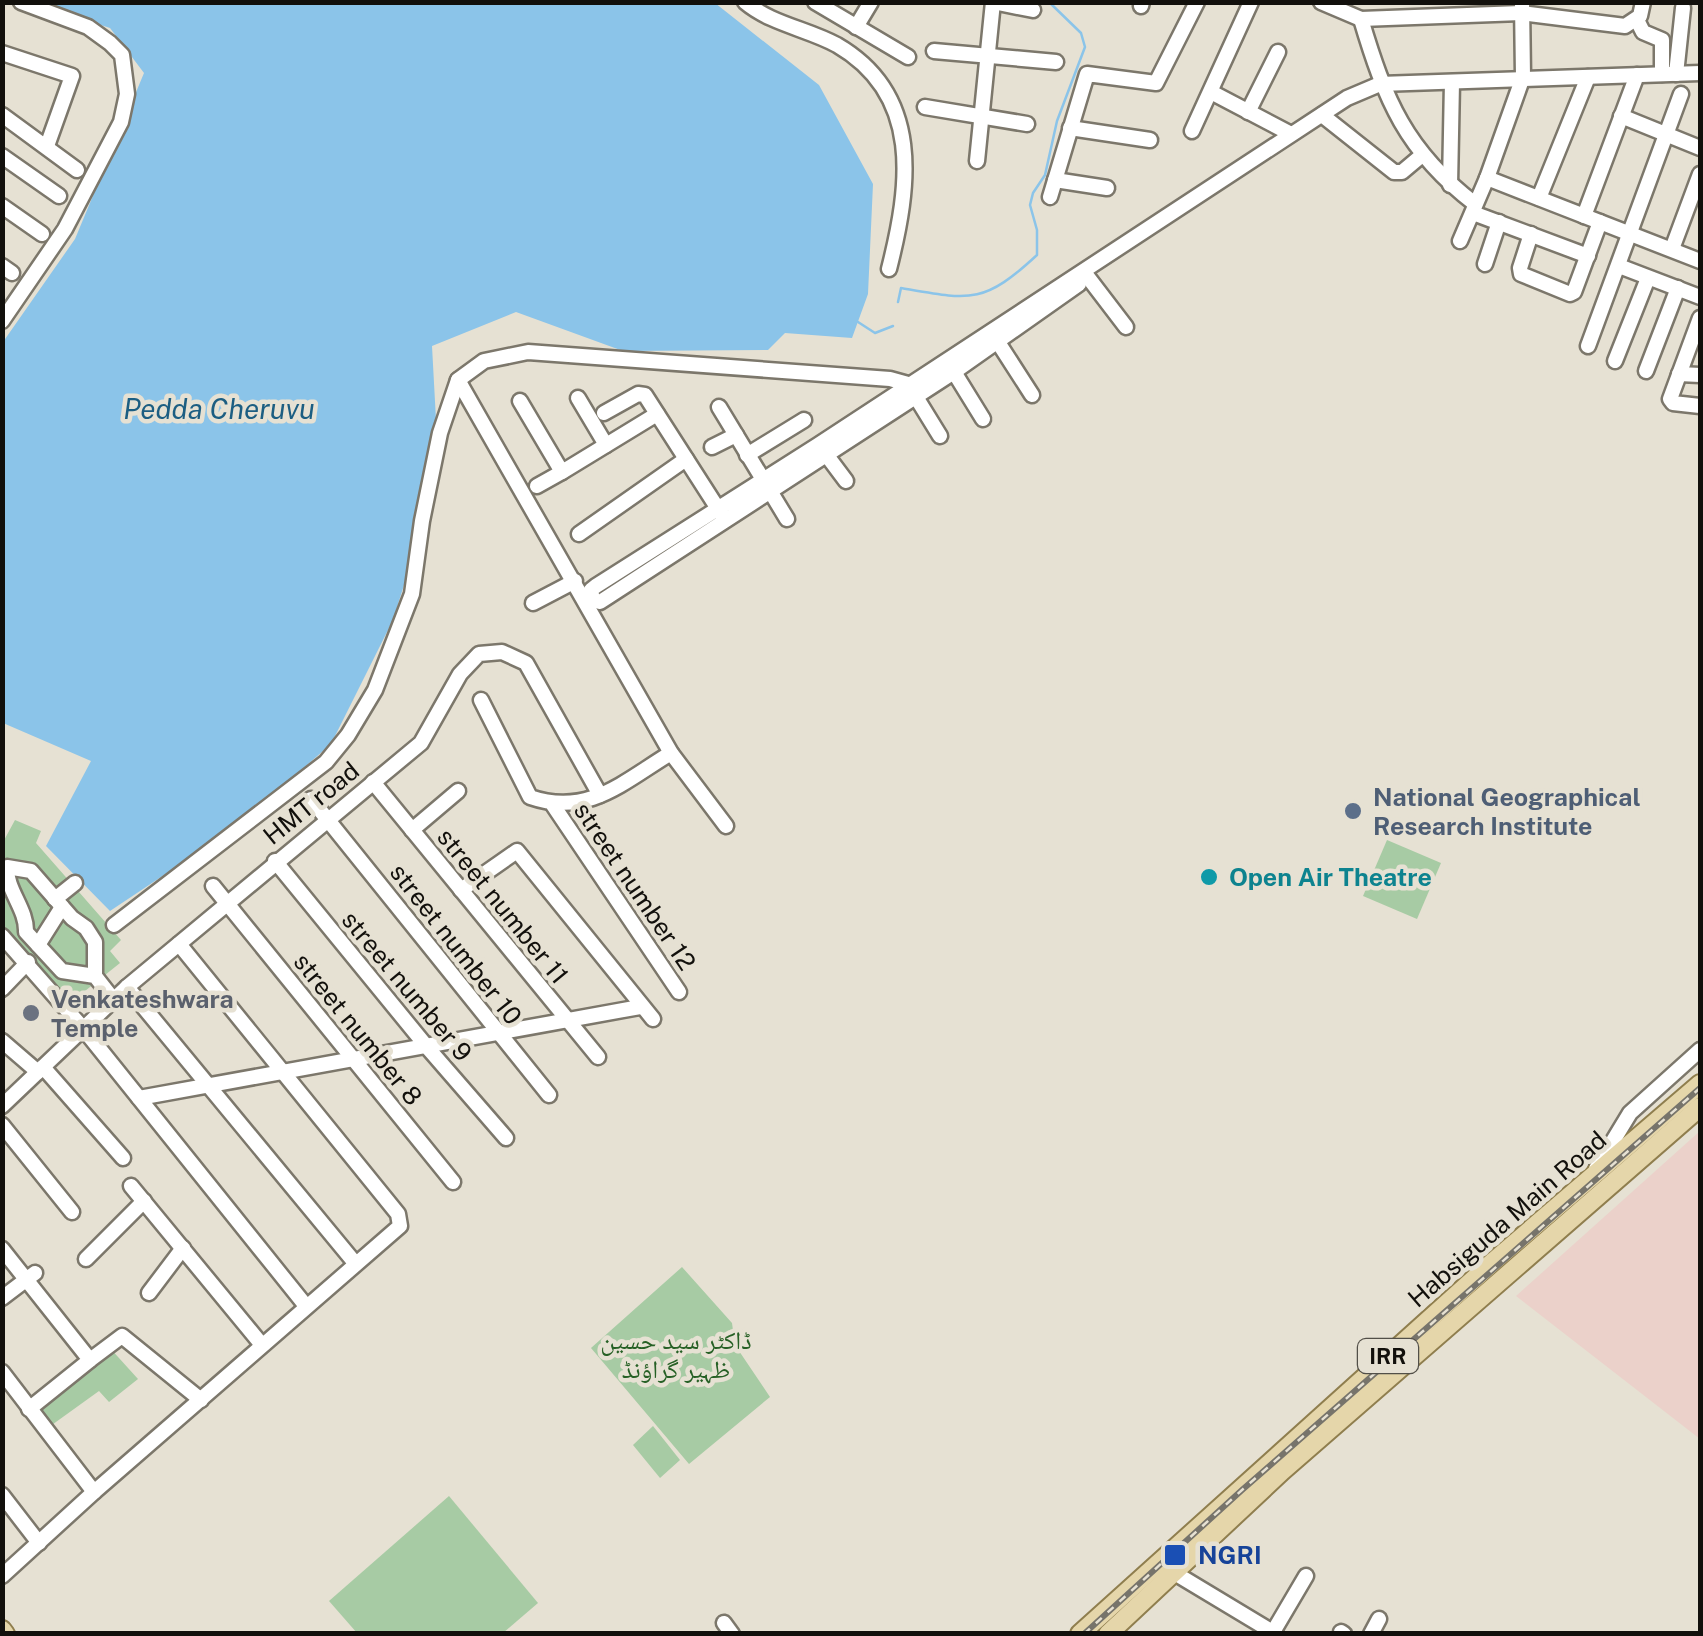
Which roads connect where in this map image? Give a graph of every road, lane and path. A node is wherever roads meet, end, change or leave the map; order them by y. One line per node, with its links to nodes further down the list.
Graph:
1 (21, 2): 78 (street)
2 (745, 2): 72 (street)
3 (815, 2): 16 (street)
4 (871, 2): 16 (street)
5 (993, 2): 13 (street); 20 (street)
6 (1197, 2): 39 (street)
7 (1251, 2): 30 (street)
8 (1320, 2): 14 (street)
9 (1643, 2): 15 (street)
10 (1457, 8): 11 (street); 14 (street)
11 (1521, 8): 15 (street); 26 (street)
12 (1683, 8): 24 (street)
13 (1033, 10)
14 (1361, 19): 29 (street)
15 (1637, 20): 24 (street)
16 (856, 27): 21 (street)
17 (934, 51): 20 (street)
18 (1278, 52): 33 (street)
19 (2, 53): 44 (street)
20 (986, 55): 22 (street); 36 (street)
21 (908, 57)
22 (1056, 62)
23 (1700, 72): 24 (street)
24 (1669, 74): 25 (street)
25 (1636, 76): 27 (street); 37 (street)
26 (1524, 77): 27 (street); 28 (street); 51 (street)
27 (1588, 77): 57 (street)
28 (1452, 82): 29 (street); 53 (street)
29 (1380, 84): 35 (street); 47 (street)
30 (1211, 92): 33 (street); 40 (street)
31 (1680, 94): 42 (street)
32 (924, 107): 36 (street)
33 (1248, 112): 41 (street)
34 (2, 115): 44 (street)
35 (1322, 115): 41 (street); 47 (street)
36 (980, 116): 38 (street); 48 (street)
37 (1621, 116): 42 (street); 60 (street)
38 (1027, 124)
39 (1070, 128): 43 (street); 52 (street)
40 (1192, 131)
41 (1291, 134): 73 (street)
42 (1666, 134): 45 (street); 63 (street)
43 (1150, 140)
44 (46, 146): 49 (street)
45 (1700, 148)
46 (2, 156): 55 (street)
47 (1421, 156): 53 (street)
48 (977, 161)
49 (77, 170)
50 (1700, 174): 67 (street)
51 (1487, 178): 57 (street); 59 (street)
52 (1055, 180): 54 (street); 56 (street)
53 (1450, 185): 59 (street)
54 (1107, 188)
55 (58, 196)
56 (1050, 197)
57 (1539, 198): 60 (street)
58 (2, 206): 64 (street)
59 (1474, 209): 61 (street); 66 (street)
60 (1584, 216): 62 (street)
61 (1499, 222): 65 (street); 70 (street)
62 (1600, 222): 63 (street); 68 (street)
63 (1629, 233): 67 (street); 71 (street)
64 (42, 234)
65 (1532, 234): 68 (street); 68 (street)
66 (1460, 240)
67 (1672, 249): 69 (street)
68 (1588, 256)
69 (1700, 261)
70 (1485, 264)
71 (1618, 266): 74 (street); 81 (street)
72 (889, 268)
73 (1082, 273): 79 (street); 80 (street)
74 (1648, 278): 75 (street); 82 (street)
75 (1678, 288): 76 (street); 83 (street)
76 (1700, 297)
77 (1700, 318): 85 (street)
78 (2, 321)
79 (1126, 327)
80 (995, 338): 84 (street); 88 (street); 89 (street)
81 (1588, 346)
82 (1615, 361)
83 (1646, 371)
84 (954, 372): 88 (street); 96 (street)
85 (1679, 374): 86 (street); 92 (street)
86 (1700, 375)
87 (458, 380): 88 (street); 113 (street); 132 (street)
88 (912, 391): 99 (street); 102 (street)
89 (1032, 394)
90 (578, 398): 100 (street)
91 (520, 401): 105 (street)
92 (1700, 406)
93 (719, 407): 98 (street)
94 (604, 413): 95 (street)
95 (657, 414): 100 (street); 104 (street)
96 (983, 419)
97 (804, 420): 103 (street)
98 (736, 435): 101 (street); 103 (street)
99 (940, 436)
100 (606, 445): 105 (street)
101 (712, 447)
102 (823, 450): 106 (street); 108 (street)
103 (747, 455): 108 (street)
104 (686, 459): 109 (street); 111 (street)
105 (562, 472): 107 (street)
106 (846, 481)
107 (537, 486)
108 (767, 486): 109 (street); 110 (street)
109 (722, 513): 112 (street)
110 (787, 520)
111 (578, 534)
112 (637, 569)
113 (575, 581): 114 (street); 116 (street)
114 (533, 602)
115 (481, 700): 121 (street, street number 12)
116 (672, 753): 119 (street); 123 (street)
117 (373, 782): 119 (street, HMT road); 122 (street, HMT road); 124 (street, street number 11)
118 (458, 791): 124 (street)
119 (600, 795): 121 (street)
120 (311, 800): 122 (street, street number 10)
121 (552, 804): 140 (street, street number 12)
122 (329, 819): 125 (street, HMT road); 146 (street, street number 10)
123 (726, 826)
124 (412, 830): 129 (street, street number 11)
125 (275, 861): 131 (street, HMT road); 148 (street, street number 9)
126 (5, 863): 130 (street); 135 (street)
127 (74, 882): 130 (street)
128 (213, 886): 131 (street, street number 8)
129 (462, 890): 142 (street); 144 (street, street number 11)
130 (59, 903): 135 (street); 137 (street)
131 (227, 904): 134 (street, HMT road); 151 (street, street number 8)
132 (114, 925)
133 (2, 936): 136 (street)
134 (179, 944): 138 (street, HMT road); 153 (street)
135 (38, 945): 137 (street)
136 (28, 962): 139 (street); 145 (street)
137 (95, 976): 141 (street)
138 (127, 987): 141 (street, HMT road); 155 (street)
139 (2, 989)
140 (680, 992)
141 (114, 999): 145 (street, HMT road)
142 (640, 1006): 143 (street); 144 (street)
143 (653, 1019)
144 (567, 1021): 146 (street); 150 (street, street number 11)
145 (82, 1027): 152 (street, HMT road); 157 (street)
146 (498, 1033): 148 (street); 156 (street, street number 10)
147 (2, 1041): 152 (street)
148 (427, 1047): 151 (street); 161 (street, street number 9)
149 (1700, 1050): 163 (street)
150 (598, 1057)
151 (354, 1059): 153 (street); 164 (street, street number 8)
152 (41, 1069): 158 (street, HMT road); 162 (street)
153 (284, 1074): 155 (street); 172 (street)
154 (1700, 1084): 163 (main road, Habsiguda Main Road / IRR)
155 (207, 1085): 157 (street); 172 (street)
156 (550, 1095)
157 (139, 1098): 177 (street)
158 (2, 1106)
159 (1699, 1110): 174 (main road, Habsiguda Main Road / IRR)
160 (2, 1125): 167 (street)
161 (506, 1138)
162 (123, 1158)
163 (1590, 1178): 171 (main road, Habsiguda Main Road / IRR)
164 (453, 1182)
165 (131, 1186): 166 (street)
166 (144, 1201): 168 (street); 170 (street)
167 (72, 1212)
168 (183, 1248): 175 (street); 178 (street)
169 (2, 1249): 173 (street)
170 (86, 1259)
171 (1494, 1261): 174 (main road); 191 (main road, Habsiguda Main Road / IRR)
172 (355, 1262): 177 (street)
173 (31, 1276): 176 (street); 179 (street)
174 (1506, 1278): 186 (main road, Habsiguda Main Road / IRR)
175 (149, 1293)
176 (2, 1298)
177 (306, 1306): 178 (street)
178 (262, 1345): 181 (street)
179 (90, 1360): 181 (street); 182 (street)
180 (2, 1372): 182 (street)
181 (201, 1400): 183 (street)
182 (29, 1408): 183 (street)
183 (94, 1492): 185 (street)
184 (2, 1495): 185 (street)
185 (40, 1542): 187 (street)
186 (1173, 1572): 190 (street); 192 (main road, Habsiguda Main Road / IRR)
187 (2, 1576)
188 (1306, 1576): 190 (street)
189 (1379, 1620): 193 (street)
190 (1267, 1631)
191 (1080, 1634)
192 (1108, 1634)
193 (1371, 1634)

